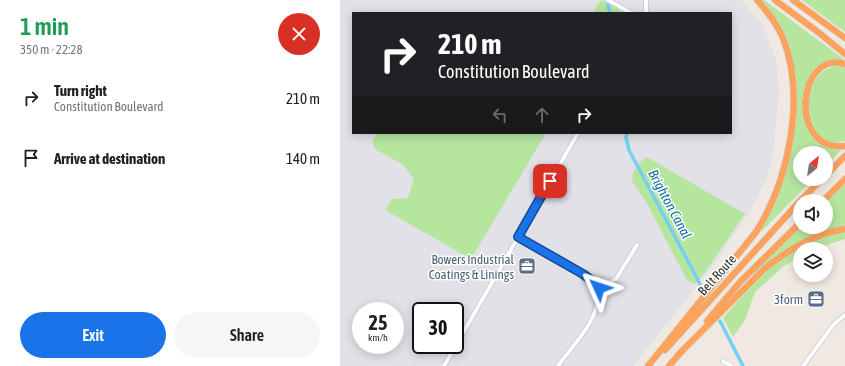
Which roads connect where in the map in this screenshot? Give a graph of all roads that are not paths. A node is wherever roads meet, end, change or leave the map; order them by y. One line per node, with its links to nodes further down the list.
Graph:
1 (608, 0): 6 (street)
2 (646, 0): 7 (street)
3 (757, 0): 30 (highway)
4 (775, 0): 9 (highway)
5 (793, 0): 8 (highway)
6 (629, 12)
7 (646, 12)
8 (845, 38)
9 (845, 54)
10 (845, 64): 12 (highway)
11 (577, 134): 22 (street)
12 (845, 146)
13 (845, 156): 14 (highway)
14 (833, 168)
15 (845, 179): 18 (highway)
16 (815, 186): 17 (highway, Belt Route)
17 (807, 194)
18 (830, 194)
19 (793, 209): 31 (highway, Belt Route)
20 (845, 229): 26 (highway)
21 (793, 230): 26 (highway, Belt Route)
22 (518, 237): 24 (street); 28 (street)
23 (637, 245): 24 (street)
24 (596, 289): 29 (street)
25 (845, 315): 34 (street)
26 (678, 355): 32 (highway, Belt Route)
27 (723, 361): 33 (street)
28 (444, 366)
29 (558, 366)
30 (648, 366)
31 (653, 366)
32 (669, 366)
33 (731, 366)
34 (803, 366)

